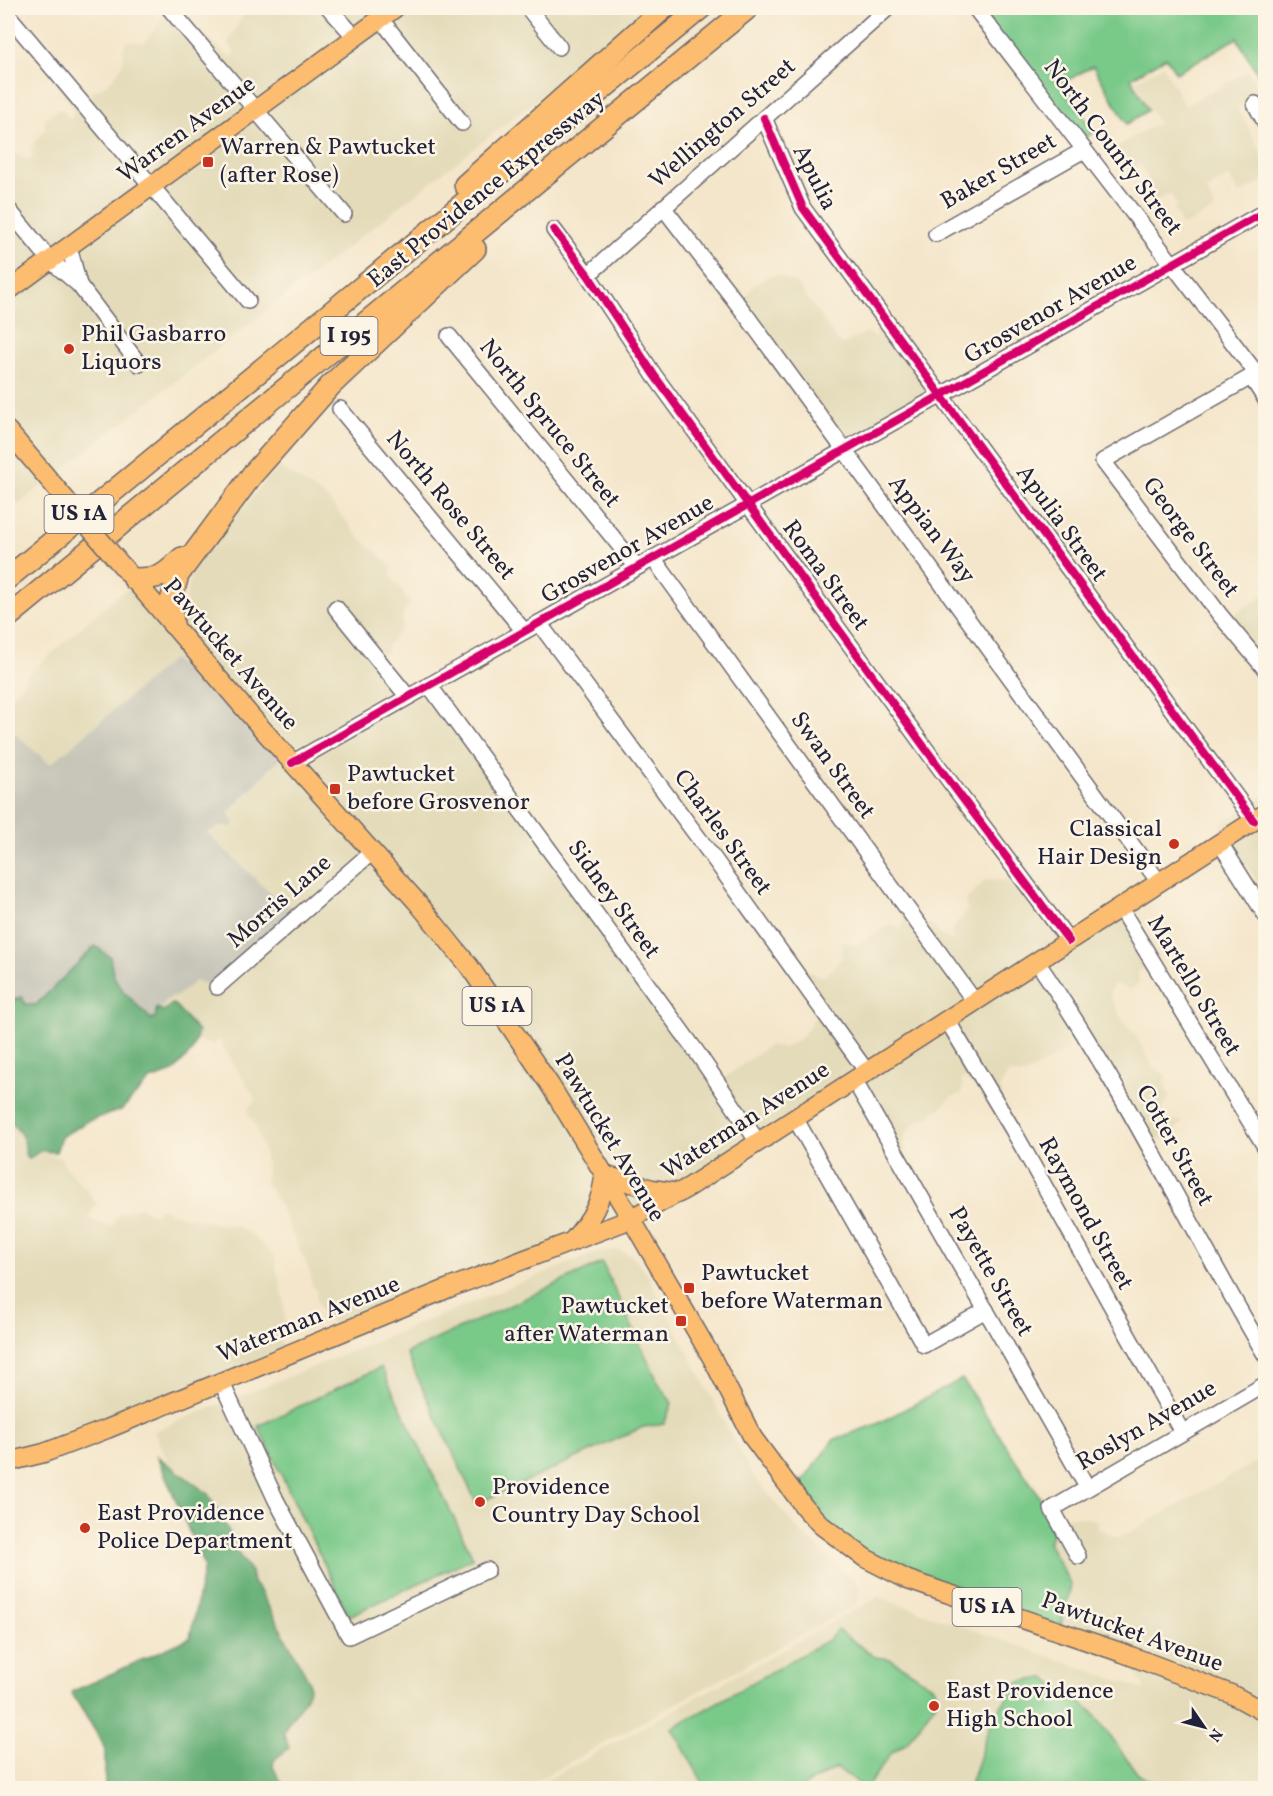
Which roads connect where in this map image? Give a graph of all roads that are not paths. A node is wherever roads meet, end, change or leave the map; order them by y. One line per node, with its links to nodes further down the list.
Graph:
1 (169, 8): 14 (street)
2 (329, 8): 11 (street)
3 (528, 8): 12 (street)
4 (664, 8): 38 (highway)
5 (701, 8): 38 (highway, East Providence Expressway / I 195)
6 (748, 8): 15 (highway, East Providence Expressway / I 195)
7 (888, 8): 16 (street, Wellington Street)
8 (977, 8): 19 (street, North County Street)
9 (388, 13): 11 (main road, Warren Avenue); 17 (street)
10 (8, 15): 20 (street)
11 (355, 37): 14 (main road, Warren Avenue)
12 (559, 47)
13 (1255, 104): 18 (street)
14 (256, 110): 20 (main road, Warren Avenue); 24 (street)
15 (615, 117): 45 (highway); 46 (highway, East Providence Expressway / I 195)
16 (764, 118): 21 (street, Wellington Street); 28 (street, Apulia)
17 (462, 123)
18 (1266, 124)
19 (1084, 150): 26 (street, Baker Street); 30 (street, North County Street)
20 (153, 186): 27 (main road, Warren Avenue); 34 (street)
21 (663, 207): 31 (street, Wellington Street); 43 (street, Appian Way)
22 (8, 209): 29 (street)
23 (1266, 211): 30 (street, Grosvenor Avenue)
24 (344, 214)
25 (554, 230): 31 (street, Roma Street)
26 (936, 234)
27 (69, 246): 29 (main road, Warren Avenue); 32 (street)
28 (835, 252): 39 (street, Apulia Street)
29 (50, 260): 32 (street); 33 (main road, Warren Avenue)
30 (1172, 264): 37 (street, North County Street); 39 (street, Grosvenor Avenue)
31 (588, 275): 44 (street, Roma Street)
32 (79, 285): 36 (street)
33 (8, 291)
34 (248, 301)
35 (449, 336): 48 (street, North Spruce Street)
36 (139, 364)
37 (1258, 373): 40 (street, North County Street); 57 (street, George Street)
38 (255, 375): 49 (highway, East Providence Expressway / I 195)
39 (941, 394): 43 (street, Grosvenor Avenue); 61 (street, Apulia Street)
40 (1266, 400)
41 (340, 409): 56 (street, North Rose Street)
42 (8, 431): 50 (main road, Pawtucket Avenue / US 1A, bridge)
43 (843, 450): 44 (street, Grosvenor Avenue); 64 (street, Appian Way)
44 (749, 504): 47 (street, Grosvenor Avenue); 67 (street, Roma Street)
45 (213, 527): 50 (highway); 54 (highway)
46 (82, 556): 52 (highway, East Providence Expressway / I 195); 55 (highway)
47 (653, 558): 48 (street, Grosvenor Avenue); 70 (street, Swan Street)
48 (638, 567): 53 (street, Grosvenor Avenue)
49 (8, 576)
50 (134, 579): 54 (main road, Pawtucket Avenue / US 1A)
51 (336, 608): 59 (street)
52 (8, 617)
53 (539, 622): 56 (street, Grosvenor Avenue); 72 (street, Charles Street)
54 (173, 624): 60 (main road, Pawtucket Avenue / US 1A)
55 (8, 627)
56 (524, 631): 58 (street, Grosvenor Avenue)
57 (1266, 670)
58 (429, 685): 59 (street, Grosvenor Avenue); 74 (street, Sidney Street)
59 (408, 697): 60 (street, Grosvenor Avenue)
60 (292, 763): 63 (main road, Pawtucket Avenue / US 1A)
61 (1260, 817): 62 (main road, Waterman Avenue)
62 (1220, 843): 64 (main road, Waterman Avenue); 66 (street)
63 (372, 852): 69 (street, Morris Lane); 76 (main road, Pawtucket Avenue / US 1A)
64 (1159, 882): 65 (main road, Waterman Avenue)
65 (1120, 908): 67 (main road, Waterman Avenue); 75 (street, Martello Street)
66 (1266, 916)
67 (1069, 941): 68 (main road, Waterman Avenue)
68 (1037, 962): 70 (main road, Waterman Avenue); 81 (street, Cotter Street)
69 (217, 987)
70 (975, 1002): 71 (main road, Waterman Avenue)
71 (947, 1020): 72 (main road, Waterman Avenue); 84 (street, Raymond Street)
72 (861, 1076): 73 (main road, Waterman Avenue); 80 (street, Payette Street)
73 (795, 1118): 74 (main road, Waterman Avenue); 80 (street)
74 (759, 1142): 77 (main road, Waterman Avenue)
75 (1266, 1148)
76 (604, 1175): 77 (main road); 78 (main road, Pawtucket Avenue / US 1A); 79 (main road)
77 (679, 1193): 78 (main road, Waterman Avenue)
78 (631, 1219): 79 (main road, Waterman Avenue); 89 (main road, Pawtucket Avenue / US 1A)
79 (571, 1242): 82 (main road, Waterman Avenue)
80 (986, 1310): 86 (street, Payette Street)
81 (1266, 1356)
82 (221, 1381): 85 (main road, Waterman Avenue); 88 (street)
83 (1266, 1384): 84 (street, Roslyn Avenue)
84 (1182, 1432): 86 (street, Roslyn Avenue)
85 (8, 1462)
86 (1087, 1486): 87 (street, Roslyn Avenue)
87 (1077, 1556)
88 (487, 1570)
89 (1266, 1713)

